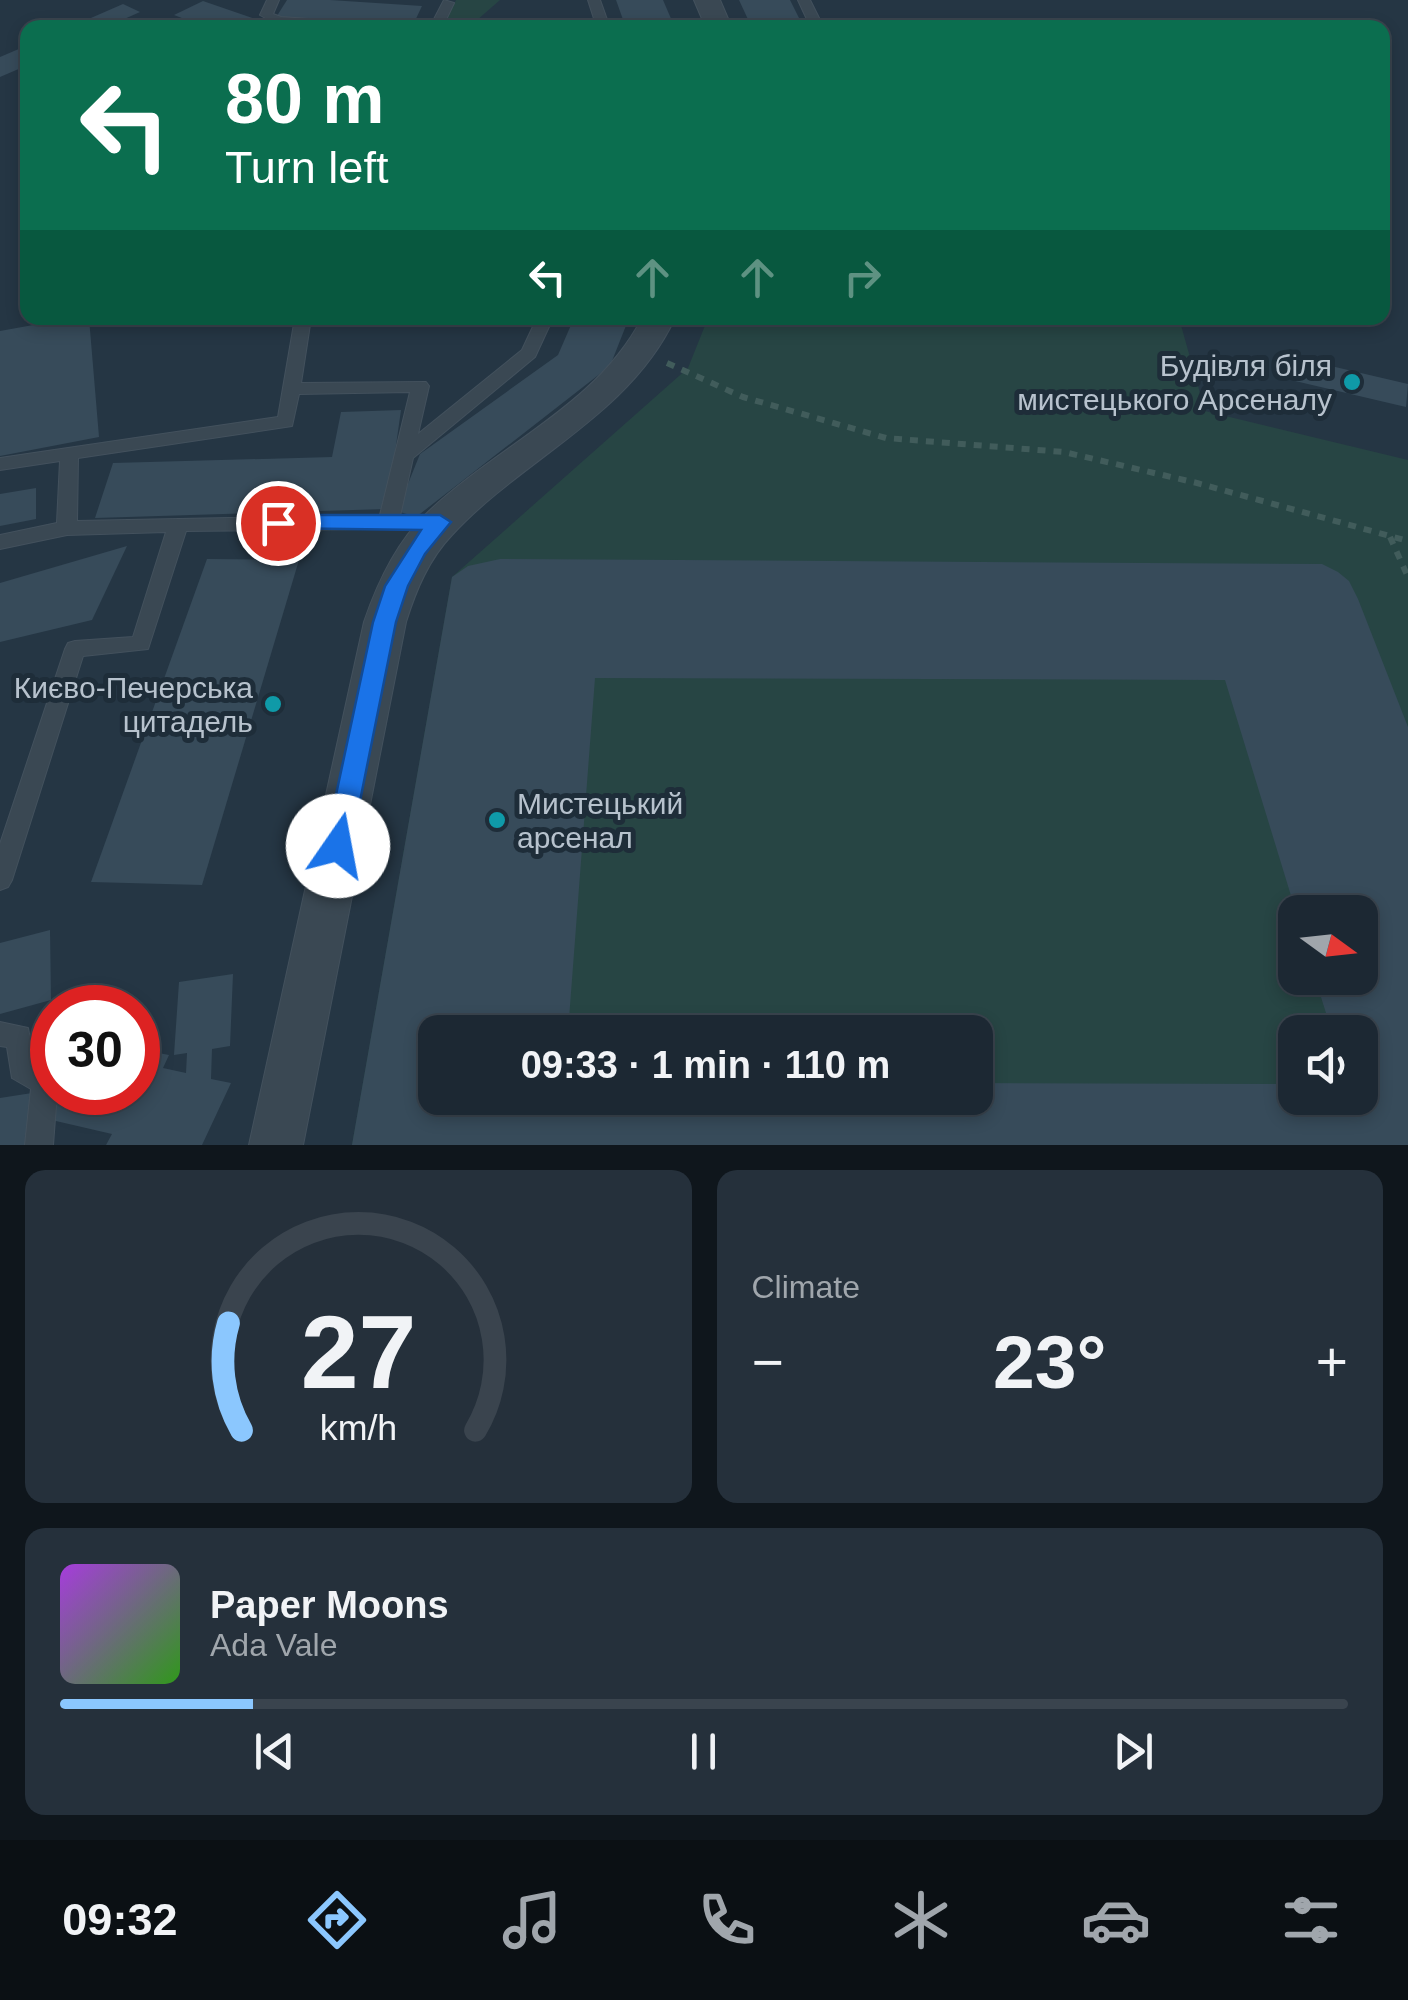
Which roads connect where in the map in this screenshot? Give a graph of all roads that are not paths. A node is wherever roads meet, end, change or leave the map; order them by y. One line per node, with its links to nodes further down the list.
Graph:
1 (273, 0): 3 (lane)
2 (448, 3): 4 (lane)
3 (276, 20)
4 (439, 20)
5 (303, 325): 8 (lane)
6 (542, 325): 10 (lane)
7 (655, 325): 13 (street)
8 (292, 389): 9 (lane); 10 (lane)
9 (69, 453): 11 (lane); 14 (lane)
10 (404, 455): 12 (lane)
11 (0, 464)
12 (389, 520): 13 (lane); 15 (lane)
13 (440, 522): 20 (street)
14 (66, 528): 15 (lane); 16 (lane)
15 (178, 528): 17 (lane)
16 (0, 542)
17 (0, 880)
18 (0, 1034): 19 (lane)
19 (38, 1145)
20 (276, 1145)

